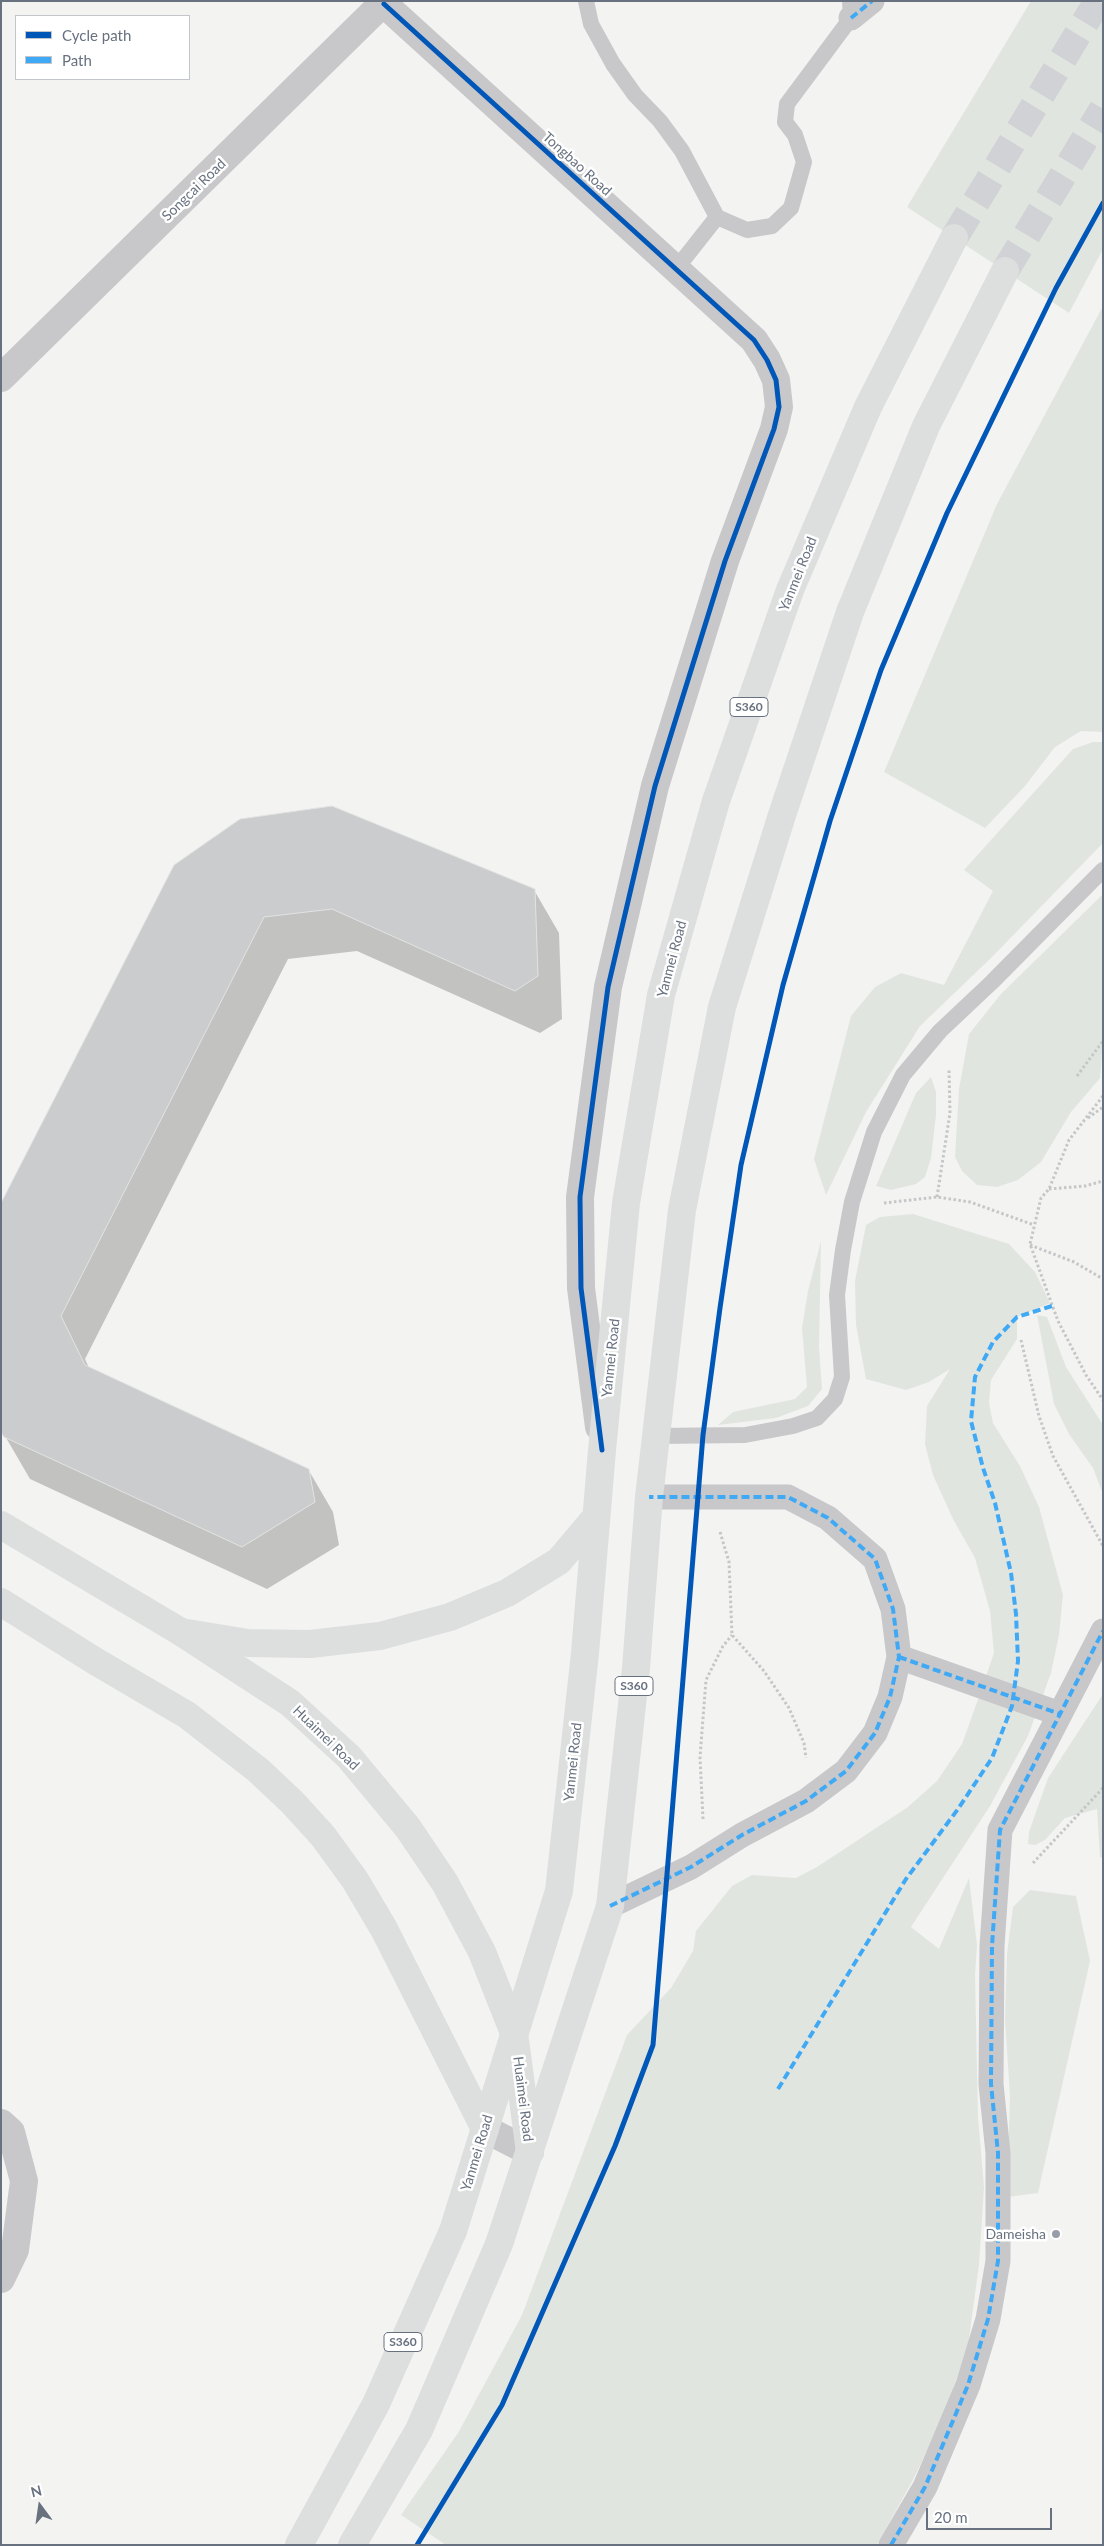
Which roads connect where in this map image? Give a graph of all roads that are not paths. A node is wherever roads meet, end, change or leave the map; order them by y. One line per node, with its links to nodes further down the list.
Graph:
1 (586, 1): 5 (lane)
2 (872, 1): 4 (street)
3 (385, 3): 7 (street, Tongbao Road); 9 (street, Songcai Road)
4 (851, 10): 5 (lane)
5 (717, 217): 7 (lane)
6 (954, 238): 12 (main road, Yanmei Road / S360)
7 (676, 269): 12 (street, Tongbao Road)
8 (1005, 271): 11 (main road, S360)
9 (1, 378)
10 (1103, 870): 11 (lane)
11 (656, 1436): 13 (main road, S360)
12 (602, 1450): 14 (main road, Yanmei Road / S360)
13 (649, 1497): 19 (street); 21 (main road, S360)
14 (596, 1517): 18 (main road); 22 (main road, Yanmei Road / S360)
15 (1, 1525): 18 (main road, Huaimei Road)
16 (1, 1602): 24 (main road)
17 (1103, 1631): 20 (street)
18 (181, 1632): 22 (main road, Huaimei Road)
19 (899, 1657): 20 (street); 21 (street)
20 (1060, 1714): 29 (street)
21 (610, 1906): 25 (main road, S360)
22 (514, 2034): 24 (main road, Yanmei Road / S360); 25 (main road, Huaimei Road)
23 (1, 2123): 26 (street)
24 (485, 2128): 25 (street, Huaimei Road); 27 (main road, Yanmei Road / S360)
25 (530, 2152): 28 (main road, S360)
26 (1, 2279)
27 (299, 2545)
28 (352, 2545)
29 (891, 2545)

